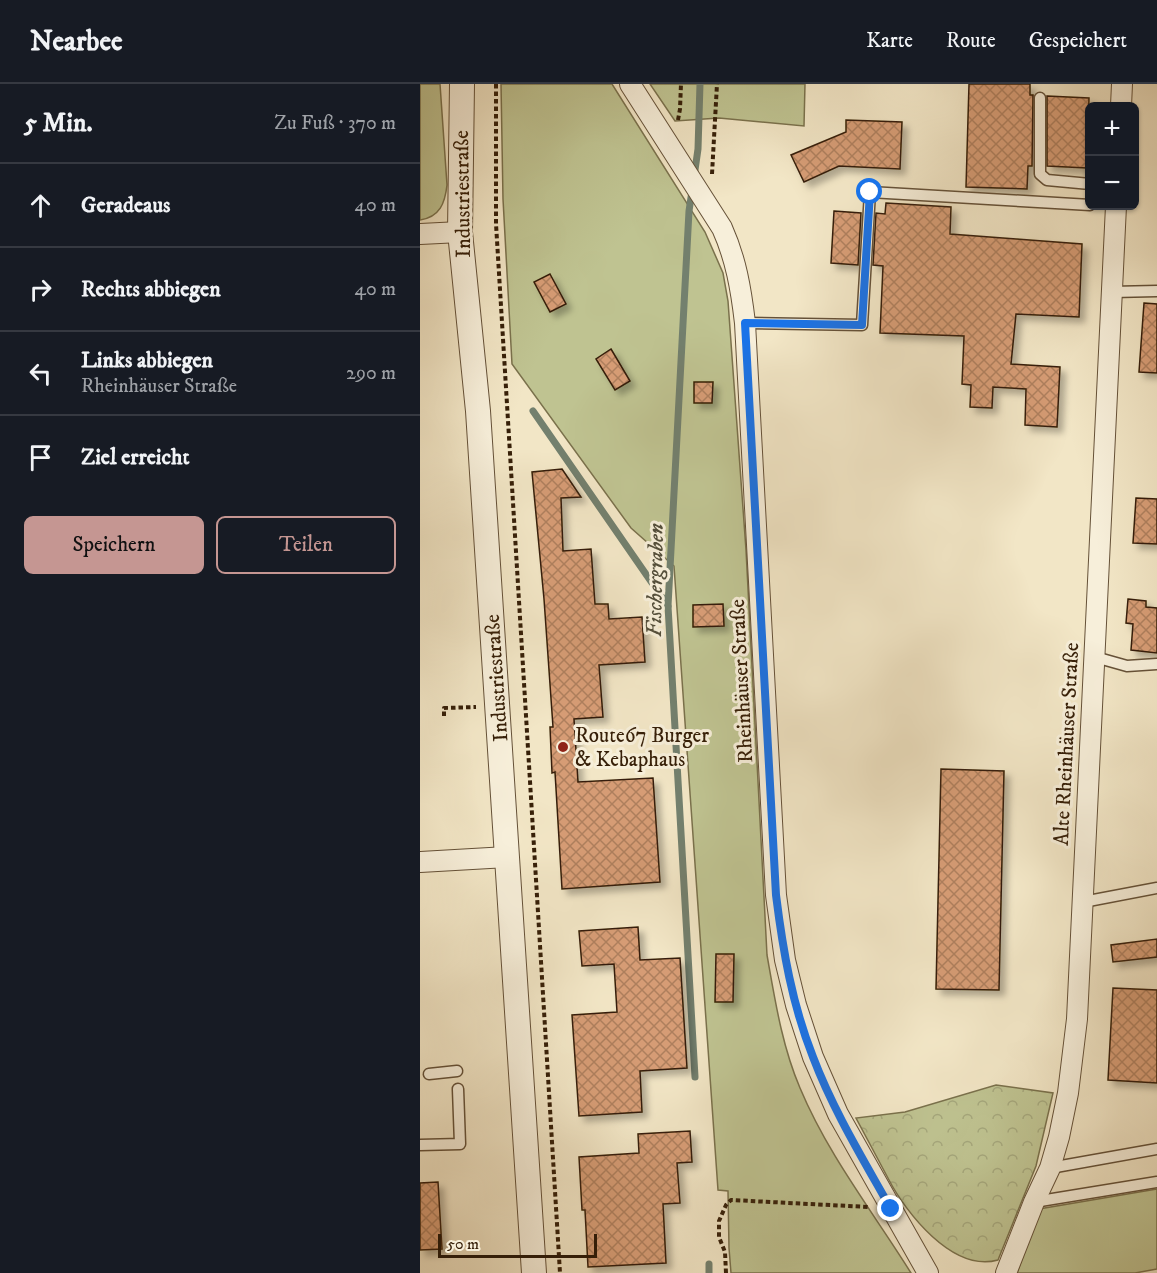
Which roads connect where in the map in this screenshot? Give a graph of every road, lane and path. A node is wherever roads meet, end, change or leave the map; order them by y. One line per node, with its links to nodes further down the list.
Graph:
1 (462, 84): 14 (street, Industriestraße)
2 (496, 84): 37 (path)
3 (630, 84): 9 (street, Rheinhäuser Straße)
4 (681, 84): 9 (path)
5 (717, 84): 11 (path)
6 (1122, 84): 8 (street)
7 (1040, 98): 10 (lane)
8 (1121, 102)
9 (674, 152): 11 (street, Rheinhäuser Straße)
10 (1085, 184)
11 (705, 200): 18 (street, Rheinhäuser Straße)
12 (1085, 205): 18 (lane)
13 (1116, 210): 17 (street, Alte Rheinhäuser Straße)
14 (460, 232): 15 (street); 21 (street, Industriestraße)
15 (420, 234)
16 (1157, 291): 17 (lane)
17 (1112, 292): 19 (street, Alte Rheinhäuser Straße)
18 (745, 323): 35 (street, Rheinhäuser Straße)
19 (1095, 657): 20 (lane); 26 (street, Alte Rheinhäuser Straße)
20 (1157, 664)
21 (497, 706): 22 (path); 23 (street, Industriestraße)
22 (444, 716)
23 (507, 857): 24 (street); 36 (street, Industriestraße)
24 (420, 862)
25 (1157, 888): 26 (lane)
26 (1083, 902): 32 (street, Alte Rheinhäuser Straße)
27 (457, 1071): 28 (lane)
28 (429, 1074)
29 (458, 1089): 30 (lane)
30 (420, 1145)
31 (1157, 1149): 32 (lane)
32 (1050, 1168): 34 (street, Alte Rheinhäuser Straße)
33 (1157, 1182): 34 (lane)
34 (1034, 1202): 40 (street, Alte Rheinhäuser Straße)
35 (891, 1209): 38 (path); 39 (street, Rheinhäuser Straße)
36 (534, 1273)
37 (560, 1273)
38 (726, 1273)
39 (928, 1273)
40 (1006, 1273)

